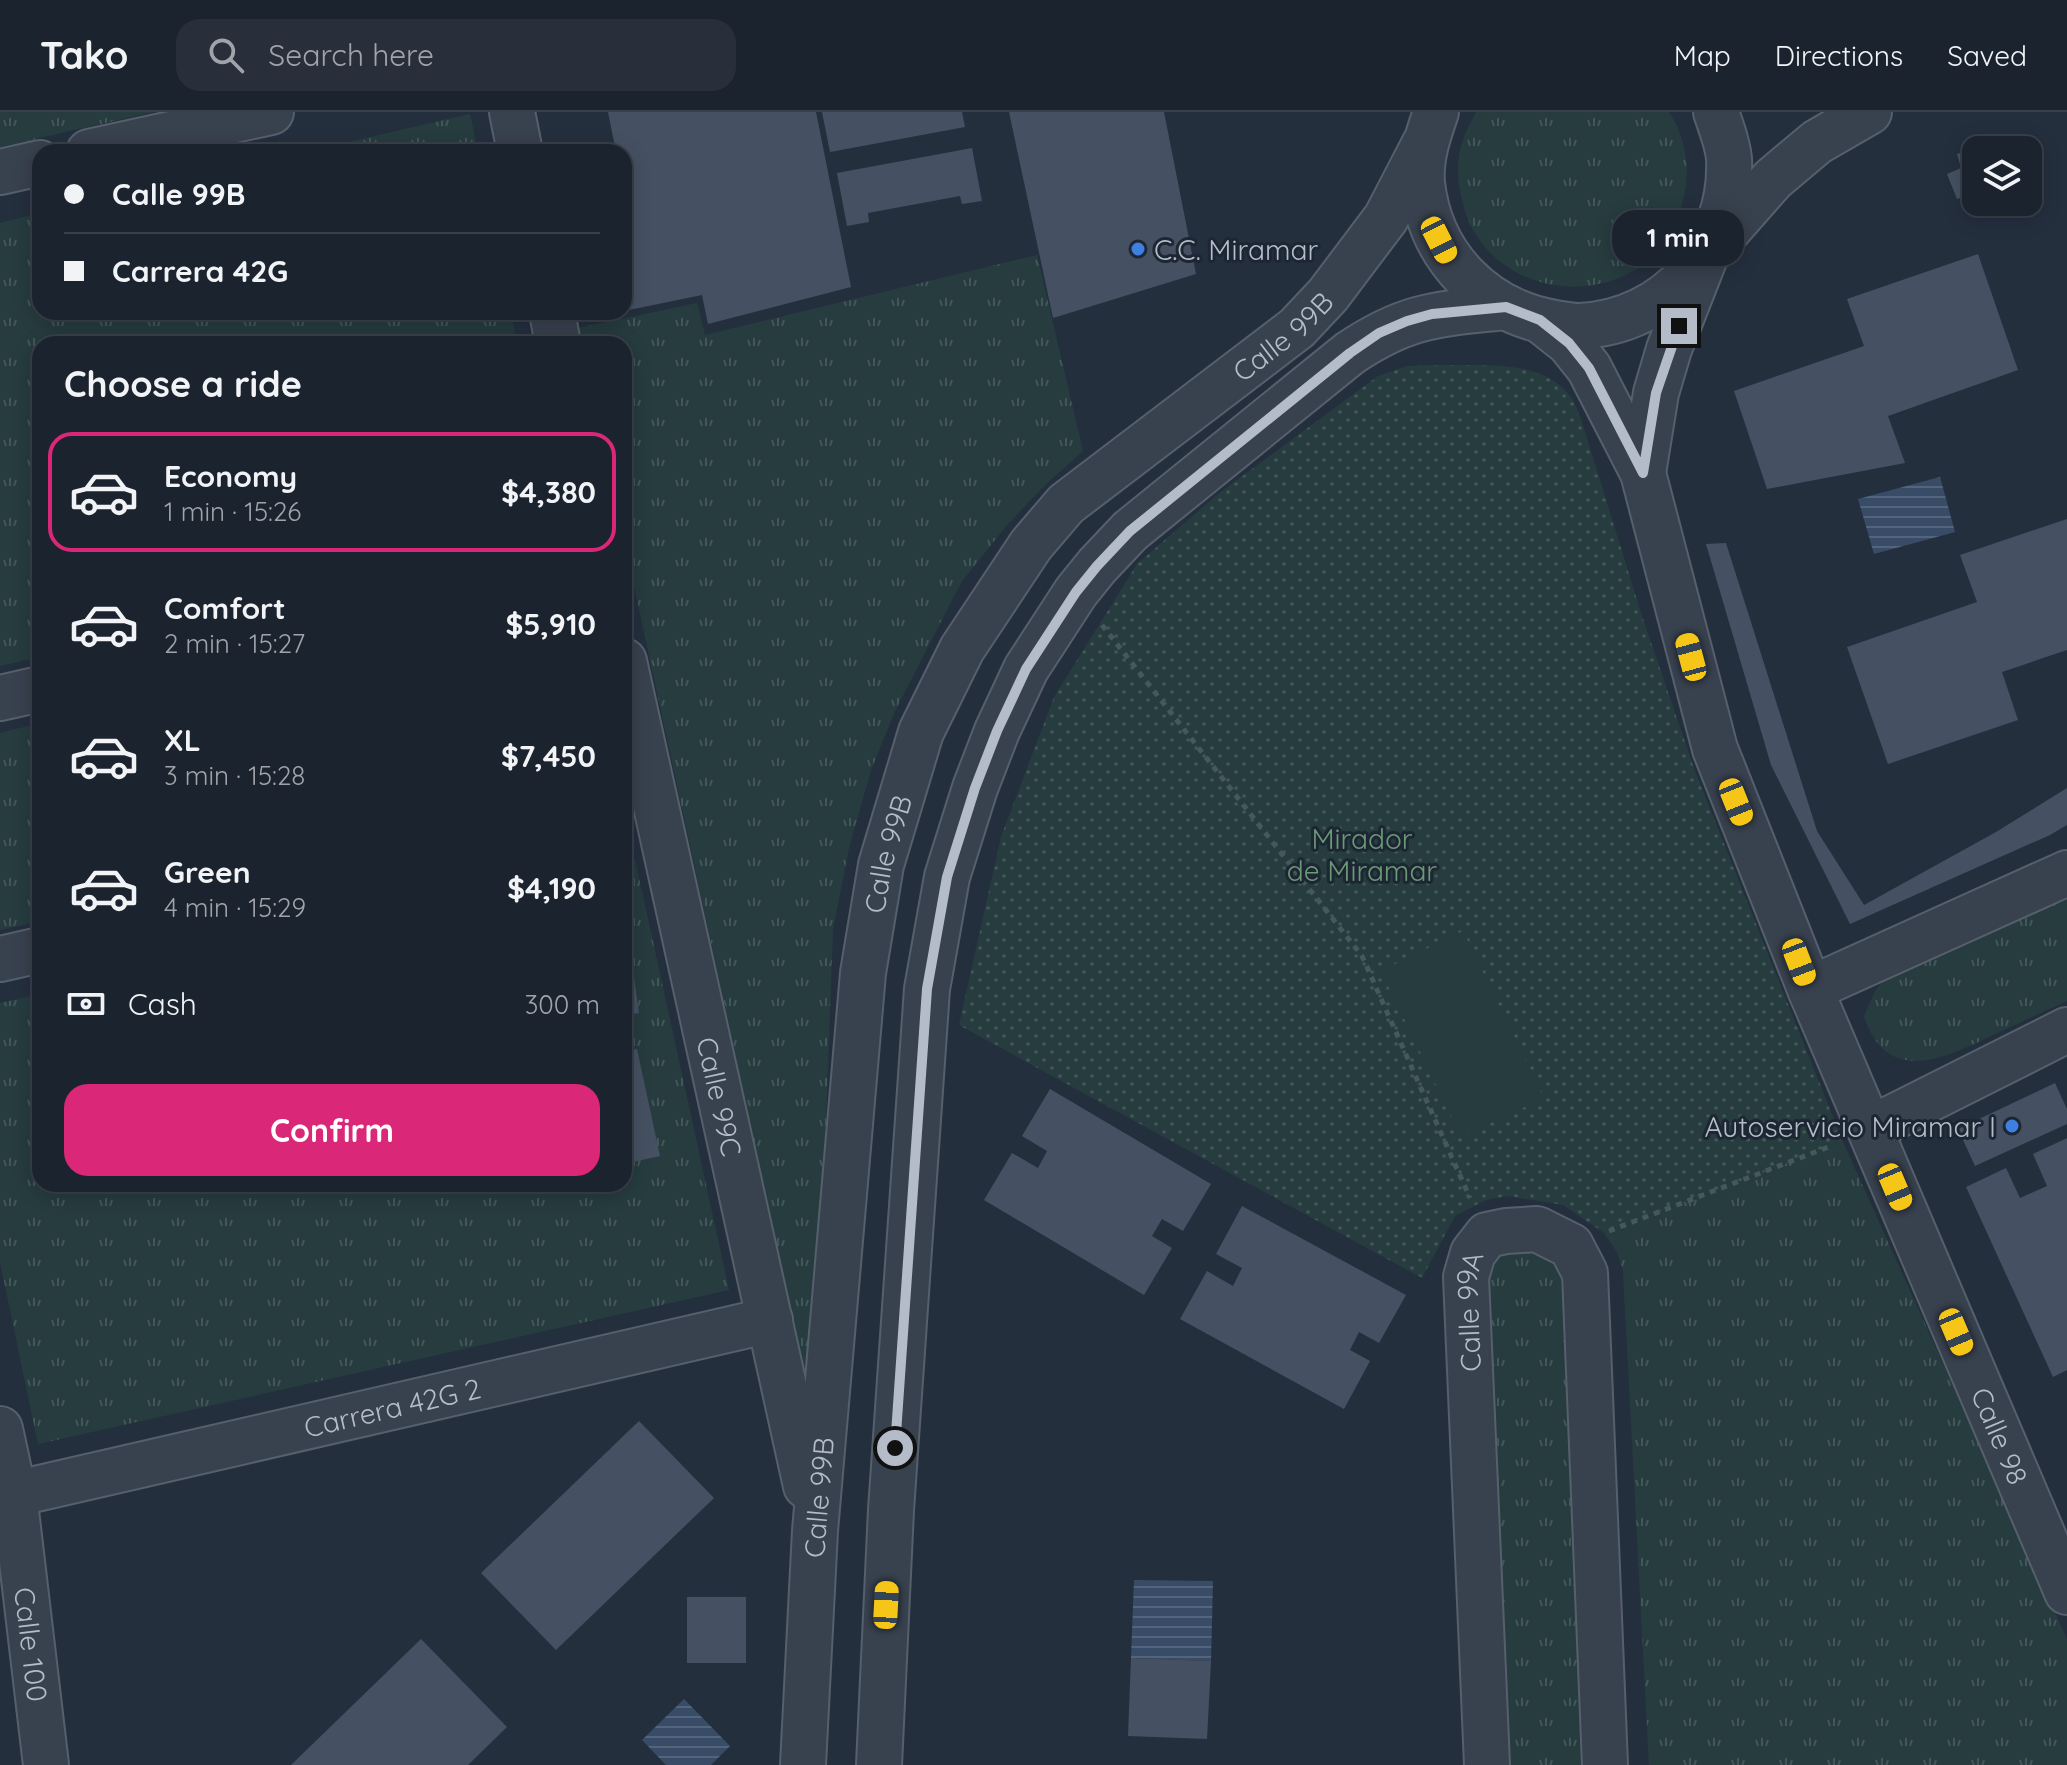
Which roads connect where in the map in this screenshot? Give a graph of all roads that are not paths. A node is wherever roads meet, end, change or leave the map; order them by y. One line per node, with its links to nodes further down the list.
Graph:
1 (271, 112): 6 (street)
2 (512, 112): 7 (street)
3 (1716, 112): 10 (street)
4 (1869, 112): 10 (street)
5 (1430, 128): 11 (street); 26 (street, Calle 99B)
6 (125, 144)
7 (518, 144)
8 (32, 165): 9 (street)
9 (0, 172)
10 (1706, 255): 11 (street); 12 (street)
11 (1523, 314): 12 (street); 30 (street, Calle 99B)
12 (1643, 473): 20 (street, Calle 98)
13 (32, 691): 14 (street)
14 (0, 698)
15 (632, 733): 16 (street, Calle 99C)
16 (641, 813): 23 (street, Calle 99C)
17 (2067, 873): 20 (street)
18 (32, 952): 19 (street)
19 (0, 959)
20 (1810, 989): 22 (street, Calle 98)
21 (2067, 1030): 22 (street)
22 (1870, 1129): 27 (street, Calle 98)
23 (770, 1320): 25 (street, Carrera 42G 2); 26 (street, Calle 99C)
24 (0, 1429): 25 (street, Calle 100)
25 (14, 1494): 28 (street, Calle 100)
26 (815, 1531): 29 (street, Calle 99B)
27 (2067, 1592)
28 (46, 1765)
29 (803, 1765)
30 (879, 1765)
31 (1487, 1765): 32 (street, Calle 99A)
32 (1605, 1765)

